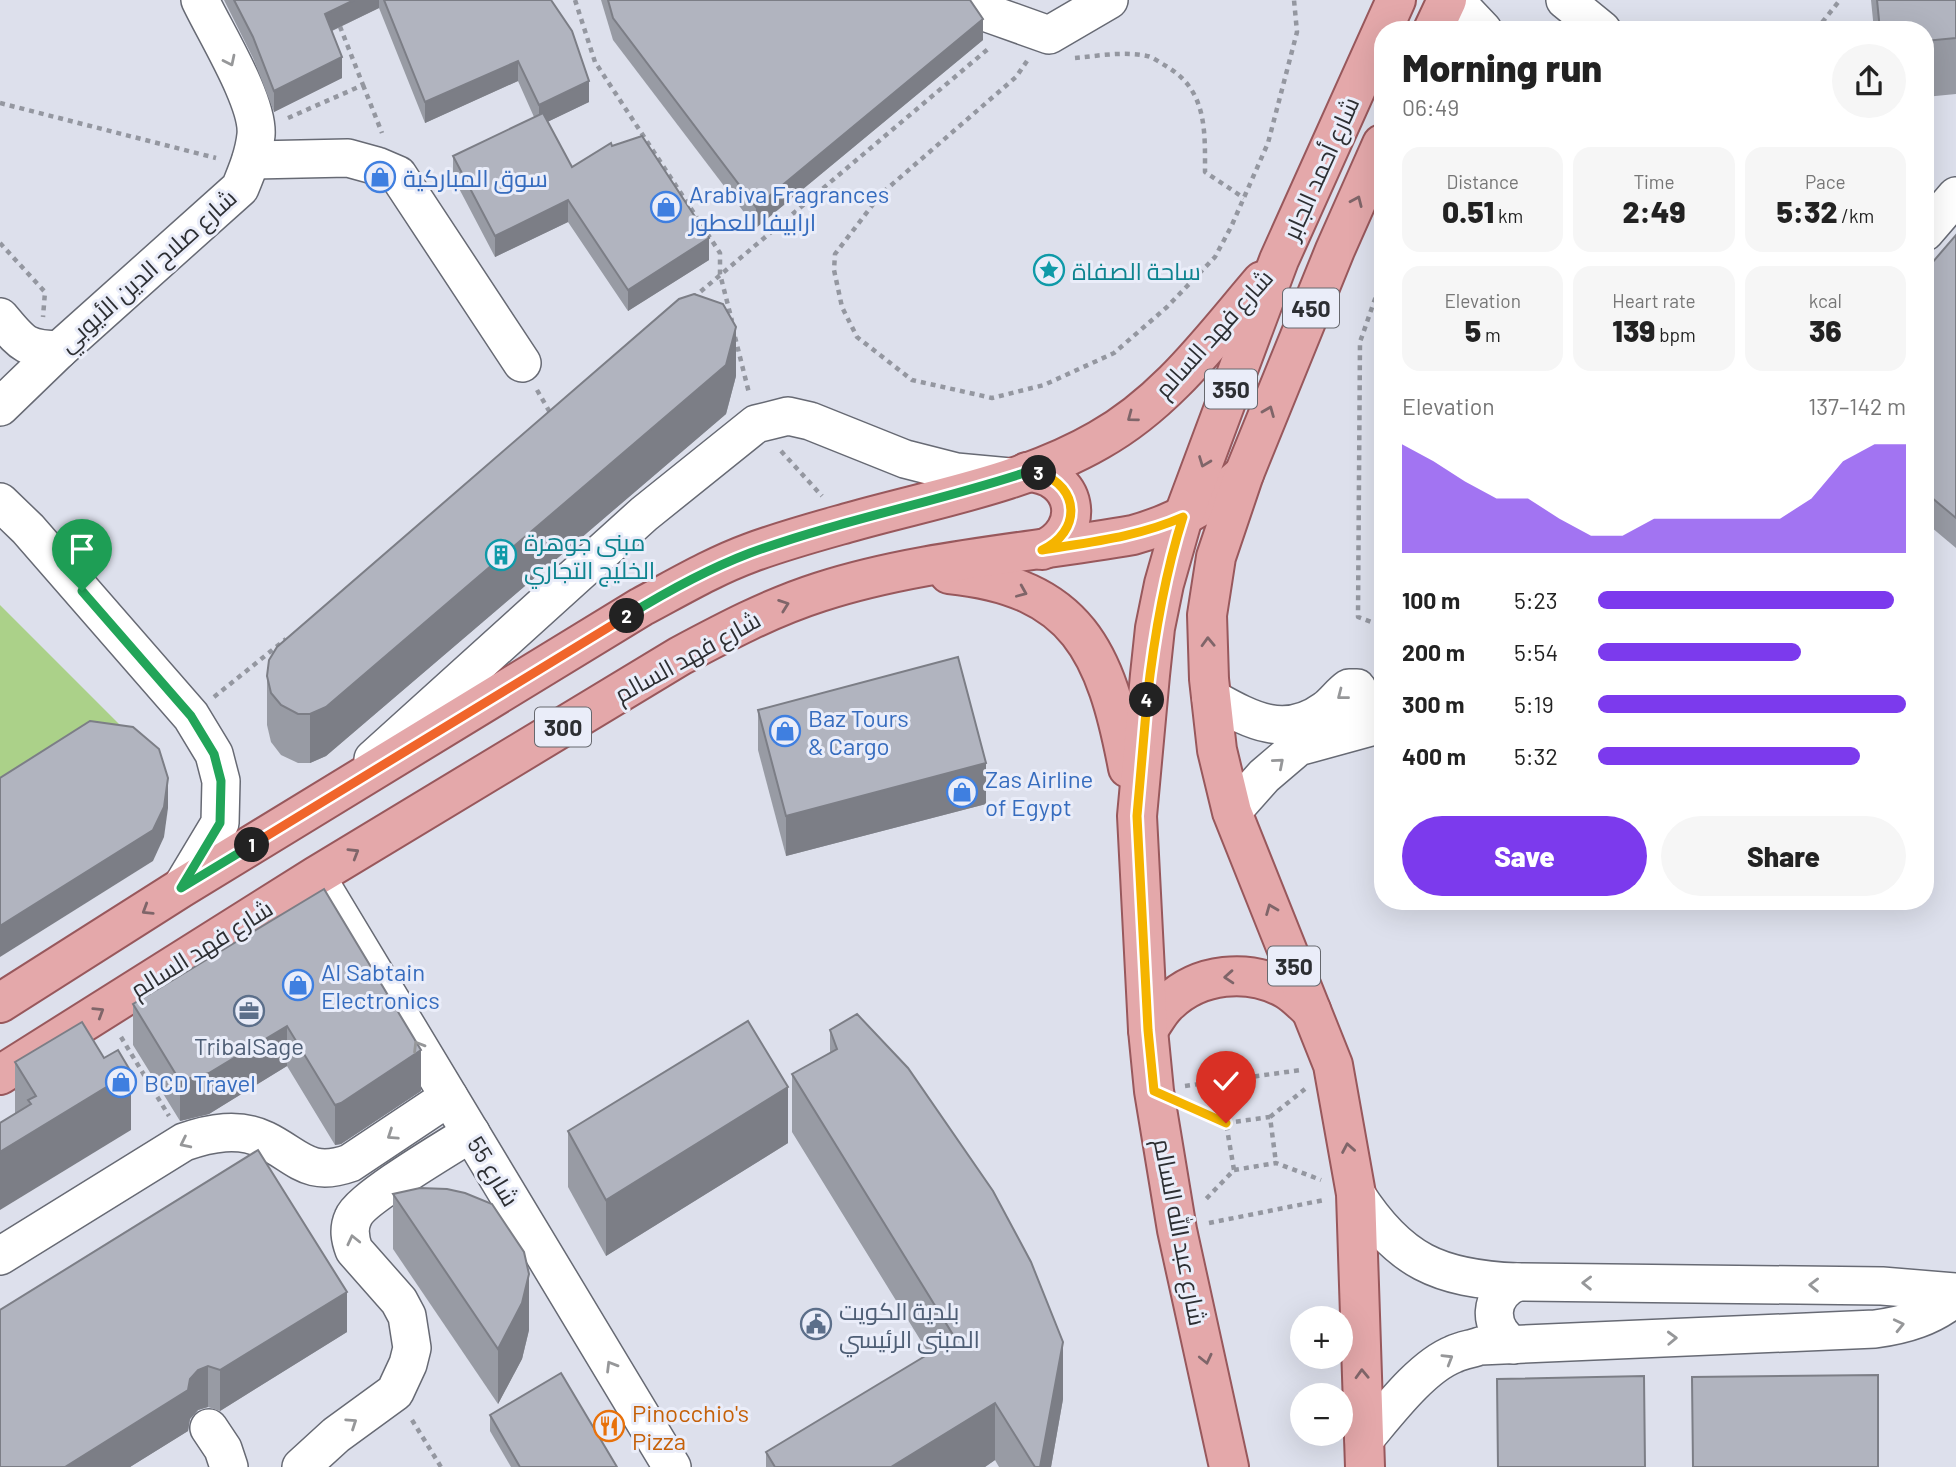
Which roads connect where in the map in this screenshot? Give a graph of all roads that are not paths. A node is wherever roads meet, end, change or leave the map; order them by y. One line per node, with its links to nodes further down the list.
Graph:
1 (200, 0): 11 (street, one-way to 11)
2 (984, 0): 3 (street)
3 (1109, 0)
4 (1396, 0): 7 (main road, شارع أحمد الجابر / 450)
5 (1564, 0): 9 (street)
6 (1442, 11): 8 (street)
7 (1387, 21)
8 (1474, 21)
9 (1591, 21)
10 (1374, 49): 17 (main road, شارع أحمد الجابر / 450)
11 (252, 153): 19 (street, شارع صلاح الدين الأيوبي); 20 (street)
12 (1374, 162): 22 (main road, شارع أحمد الجابر / 450, one-way to 12)
13 (1956, 196): 14 (street)
14 (1934, 222)
15 (1956, 222): 16 (street)
16 (1934, 247)
17 (1279, 260): 23 (main road, شارع فهد السالم / 300, one-way to 23); 25 (main road, شارع عبد الله السالم / 350, one-way to 25)
18 (0, 324): 19 (street)
19 (50, 350): 21 (street, شارع صلاح الدين الأيوبي)
20 (522, 363)
21 (0, 407)
22 (1244, 474): 25 (main road, شارع فهد السالم / 300); 28 (main road, 350, one-way to 22)
23 (1018, 475): 26 (main road); 31 (main road, شارع فهد السالم / 300); 31 (street)
24 (0, 502): 35 (street)
25 (1183, 517): 26 (main road, شارع فهد السالم / 300); 33 (main road, شارع عبد الله السالم / 350)
26 (1042, 550): 27 (main road, شارع فهد السالم / 300)
27 (908, 570): 33 (main road, one-way to 33); 34 (main road, شارع فهد السالم / 300, one-way to 27)
28 (1211, 698): 30 (street, one-way to 28); 32 (main road, 350)
29 (1374, 725): 30 (street)
30 (1345, 733): 32 (street, one-way to 30)
31 (333, 795): 35 (main road, شارع فهد السالم / 300)
32 (1232, 812): 37 (main road, 350, one-way to 32)
33 (1137, 816): 38 (main road, شارع عبد الله السالم / 350)
34 (316, 876): 39 (main road, شارع فهد السالم / 300, one-way to 34); 40 (street, شارع 55, one-way to 34)
35 (181, 888): 36 (main road, شارع فهد السالم / 300, one-way to 36)
36 (0, 1003)
37 (1311, 1010): 38 (main road, one-way to 38); 42 (main road, 350, one-way to 37)
38 (1148, 1030): 47 (main road, شارع عبد الله السالم / 350, one-way to 47)
39 (0, 1075)
40 (449, 1097): 41 (street, شارع 55); 43 (street, one-way to 43)
41 (471, 1133): 51 (street, one-way to 41); 52 (street, شارع 55, one-way to 41)
42 (1356, 1194): 44 (street); 49 (main road, 350, one-way to 42)
43 (0, 1256)
44 (1517, 1282): 45 (street, one-way to 44); 46 (street)
45 (1956, 1294): 46 (street, one-way to 45)
46 (1513, 1345): 49 (street, one-way to 46)
47 (1220, 1424): 53 (main road); 54 (main road, شارع عبد الله السالم / 350)
48 (209, 1428): 50 (street)
49 (1365, 1453)
50 (229, 1467)
51 (301, 1467)
52 (672, 1467)
53 (1212, 1467)
54 (1229, 1467)

